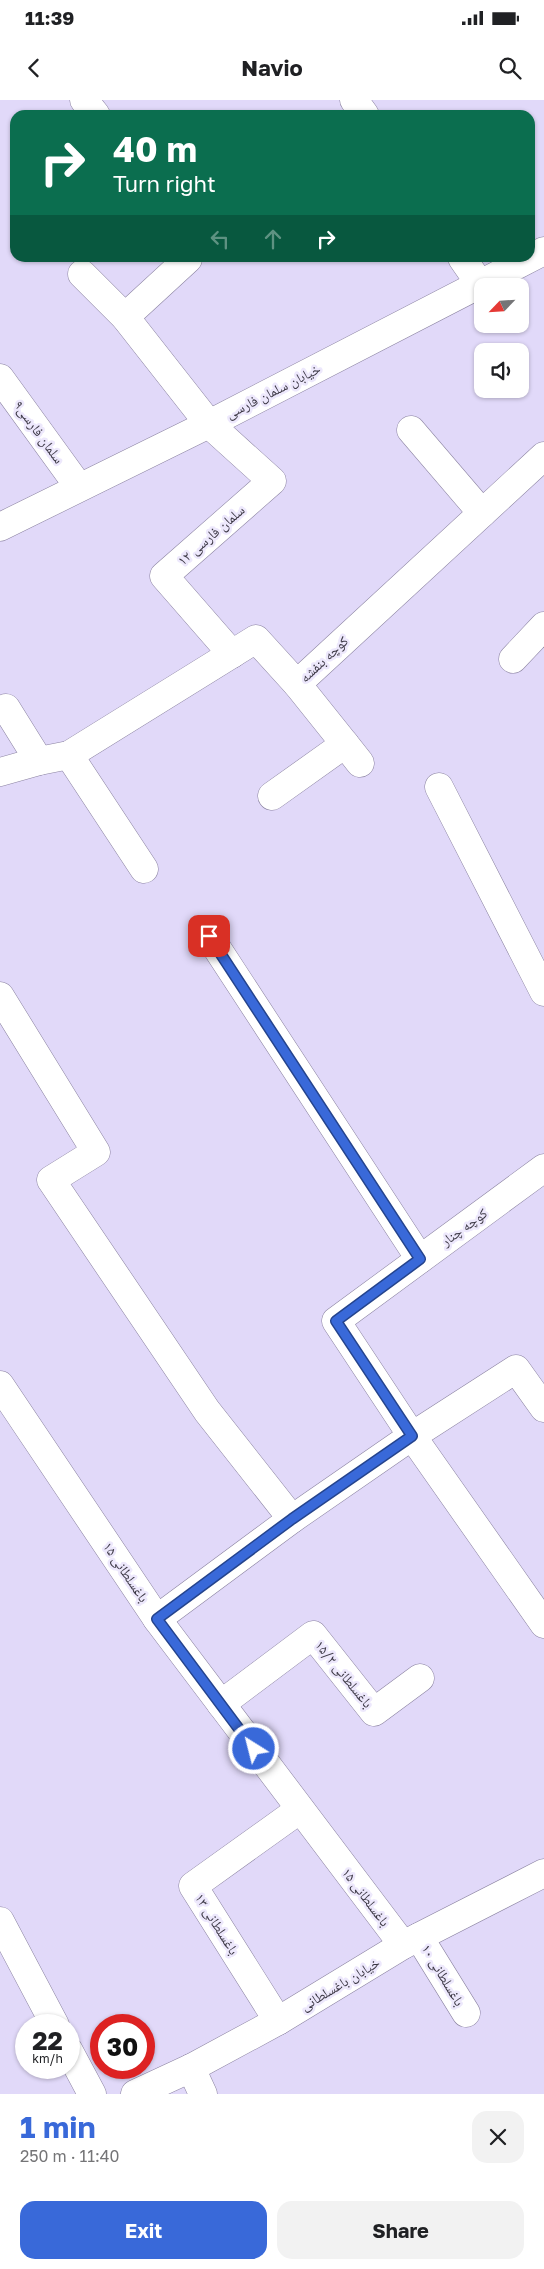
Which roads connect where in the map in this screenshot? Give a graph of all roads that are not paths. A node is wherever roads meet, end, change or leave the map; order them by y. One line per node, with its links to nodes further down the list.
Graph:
1 (84, 100): 2 (street)
2 (92, 110)
3 (185, 262): 10 (street)
4 (465, 262): 7 (street)
5 (523, 262): 8 (street, خیابان سلمان فارسی)
6 (82, 274): 10 (street)
7 (476, 278)
8 (492, 278)
9 (474, 287): 12 (street, خیابان سلمان فارسی)
10 (125, 317): 12 (street)
11 (0, 378): 15 (street, سلمان فارسی۹)
12 (209, 424): 15 (street, خیابان سلمان فارسی); 19 (street, سلمان فارسی ۱۲)
13 (411, 430): 16 (street)
14 (544, 456): 16 (street, کوچه بنفشه)
15 (79, 487): 17 (street, خیابان سلمان فارسی)
16 (482, 513): 21 (street, کوچه بنفشه)
17 (0, 527)
18 (544, 626): 20 (street)
19 (232, 654): 21 (street, کوچه بنفشه); 23 (street, کوچه بنفشه)
20 (513, 659)
21 (297, 684): 27 (street)
22 (6, 708): 24 (street)
23 (69, 755): 24 (street, کوچه بنفشه); 28 (street)
24 (39, 761): 25 (street, کوچه بنفشه)
25 (0, 772)
26 (439, 787): 30 (street)
27 (272, 796)
28 (144, 869)
29 (209, 936): 33 (street)
30 (544, 992)
31 (0, 996): 37 (street)
32 (544, 1168): 33 (street, کوچه چنار)
33 (420, 1259): 36 (street, کوچه چنار)
34 (0, 1385): 38 (street, باغسلطانی ۱۵)
35 (544, 1408): 36 (street)
36 (412, 1436): 37 (street); 39 (street)
37 (292, 1519): 38 (street)
38 (157, 1619): 41 (street, باغسلطانی ۱۵)
39 (544, 1624)
40 (420, 1678): 41 (street, باغسلطانی ۱۵/۲)
41 (221, 1704): 42 (street, باغسلطانی ۱۵)
42 (299, 1810): 45 (street, باغسلطانی ۱۵); 48 (street, باغسلطانی ۱۳)
43 (544, 1873): 45 (street, خیابان باغسلطانی)
44 (0, 1921): 47 (street)
45 (411, 1941): 46 (street, باغسلطانی ۱۰); 48 (street, خیابان باغسلطانی)
46 (466, 2013)
47 (49, 2014)
48 (278, 2021): 49 (street, خیابان باغسلطانی)
49 (191, 2068): 52 (street, خیابان باغسلطانی); 53 (street)
50 (80, 2072): 51 (street)
51 (92, 2094)
52 (135, 2094)
53 (203, 2094)

